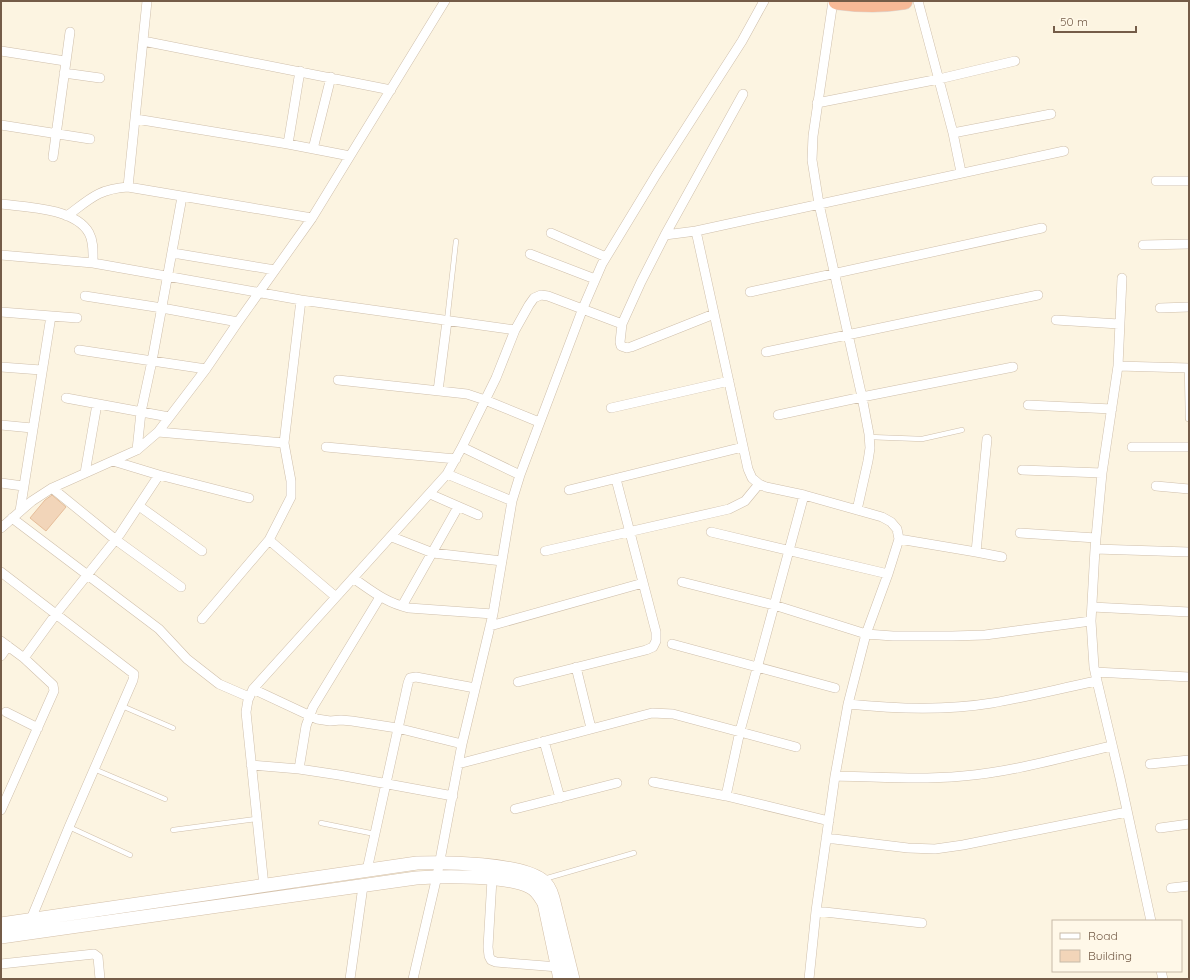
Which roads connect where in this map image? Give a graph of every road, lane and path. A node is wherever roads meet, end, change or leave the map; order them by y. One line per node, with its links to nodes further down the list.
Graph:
1 (147, 1): 9 (street)
2 (445, 1): 18 (street)
3 (764, 1): 51 (street)
4 (833, 1): 20 (street)
5 (837, 1): 6 (highway)
6 (904, 1)
7 (918, 1): 17 (street)
8 (70, 32): 11 (street)
9 (143, 40): 13 (street); 22 (street)
10 (1, 51): 11 (street)
11 (65, 61): 14 (street)
12 (1015, 61): 17 (street)
13 (300, 71): 15 (street); 27 (street)
14 (64, 73): 16 (street); 25 (street)
15 (331, 77): 18 (street); 28 (street)
16 (100, 78)
17 (939, 79): 20 (street); 24 (street)
18 (391, 90): 30 (street)
19 (743, 94): 44 (street)
20 (818, 103): 38 (street)
21 (1051, 114): 24 (street)
22 (136, 118): 27 (street); 35 (street)
23 (1, 124): 25 (street)
24 (953, 133): 32 (street)
25 (57, 134): 26 (street); 31 (street)
26 (90, 139)
27 (288, 144): 28 (street)
28 (313, 148): 30 (street)
29 (1064, 151): 32 (street)
30 (350, 156): 40 (street)
31 (53, 157)
32 (961, 172): 38 (street)
33 (1156, 181): 34 (street)
34 (1189, 181)
35 (128, 187): 36 (street); 39 (street)
36 (182, 196): 40 (street); 48 (street)
37 (1, 204): 39 (street)
38 (819, 204): 42 (street); 54 (street)
39 (67, 216): 52 (street)
40 (312, 218): 53 (street)
41 (1042, 228): 54 (street)
42 (696, 231): 44 (street); 68 (street)
43 (551, 233): 51 (street)
44 (665, 235): 74 (street)
45 (456, 241): 72 (lane)
46 (1189, 244): 47 (street)
47 (1143, 246)
48 (173, 253): 53 (street); 55 (street)
49 (530, 254): 57 (street)
50 (1, 255): 52 (street)
51 (606, 256): 57 (street)
52 (93, 263): 55 (street)
53 (275, 270): 59 (street)
54 (835, 273): 58 (street); 77 (street)
55 (168, 276): 59 (street); 64 (street)
56 (1122, 278): 75 (street)
57 (595, 279): 65 (street)
58 (750, 292)
59 (259, 293): 62 (street); 73 (street)
60 (1038, 295): 77 (street)
61 (85, 296): 64 (street)
62 (301, 300): 72 (street); 108 (street)
63 (1189, 307): 66 (street)
64 (162, 308): 73 (street); 80 (street)
65 (583, 308): 74 (street); 76 (street); 101 (street)
66 (1160, 308)
67 (1, 312): 69 (street)
68 (714, 314): 74 (street); 88 (street)
69 (51, 316): 70 (street); 86 (street)
70 (78, 318)
71 (1056, 320): 75 (street)
72 (447, 321): 76 (street); 89 (street)
73 (238, 322): 85 (street)
74 (622, 324)
75 (1119, 324): 81 (street)
76 (515, 330): 92 (street)
77 (849, 336): 79 (street); 90 (street)
78 (79, 350): 80 (street)
79 (766, 352)
80 (152, 361): 85 (street); 97 (street)
81 (1118, 366): 84 (street); 96 (street)
82 (1, 367): 86 (street)
83 (1013, 367): 90 (street)
84 (1188, 368): 100 (lane)
85 (206, 369): 99 (street)
86 (41, 370): 103 (street)
87 (338, 380): 89 (street)
88 (729, 381): 95 (street); 110 (street)
89 (438, 391): 92 (street)
90 (862, 397): 98 (street); 106 (street)
91 (66, 398): 93 (street)
92 (485, 400): 101 (street); 113 (street)
93 (97, 404): 97 (street); 118 (street)
94 (1028, 405): 96 (street)
95 (611, 408)
96 (1112, 409): 119 (street)
97 (141, 412): 99 (street); 114 (street)
98 (778, 415)
99 (169, 417): 105 (street)
100 (1188, 419)
101 (540, 422): 122 (street)
102 (1, 425): 103 (street)
103 (32, 428): 126 (street)
104 (962, 430): 106 (lane)
105 (158, 432): 108 (street); 114 (street)
106 (869, 438): 137 (street)
107 (987, 439): 154 (street)
108 (284, 443): 149 (street)
109 (326, 447): 115 (street)
110 (743, 447): 123 (street); 125 (street)
111 (1132, 447): 112 (street)
112 (1189, 447)
113 (462, 448): 115 (street); 122 (street)
114 (137, 450): 116 (street)
115 (456, 459): 120 (street)
116 (113, 461): 118 (street); 121 (street)
117 (1022, 470): 119 (street)
118 (85, 473): 128 (street)
119 (1102, 473): 146 (street)
120 (447, 474): 131 (street); 134 (street)
121 (159, 475): 133 (street); 135 (street)
122 (520, 475): 134 (street)
123 (616, 479): 130 (street); 142 (street)
124 (1, 483): 126 (street)
125 (759, 484): 132 (street); 142 (street)
126 (23, 486): 138 (street)
127 (1156, 486): 129 (street)
128 (52, 488): 138 (street); 148 (street)
129 (1189, 489)
130 (569, 490)
131 (430, 494): 136 (street); 145 (street)
132 (804, 495): 137 (street); 151 (street)
133 (249, 498)
134 (512, 501): 158 (street)
135 (139, 506): 148 (street); 152 (street)
136 (458, 507): 139 (street); 156 (street)
137 (857, 510): 147 (street)
138 (20, 511): 140 (street)
139 (478, 515)
140 (12, 518): 141 (street); 161 (street)
141 (2, 526)
142 (629, 531): 153 (street); 164 (street)
143 (711, 532): 151 (street)
144 (1020, 533): 146 (street)
145 (392, 537): 156 (street); 162 (street)
146 (1096, 538): 150 (street)
147 (899, 539): 154 (street); 160 (street)
148 (116, 540): 161 (street); 165 (street)
149 (269, 540): 166 (street); 174 (street)
150 (1095, 549): 155 (street); 170 (street)
151 (789, 550): 160 (street); 168 (street)
152 (202, 551)
153 (544, 551)
154 (976, 552): 157 (street)
155 (1189, 552)
156 (433, 553): 158 (street); 169 (street)
157 (1002, 557)
158 (502, 561): 173 (street)
159 (1, 572): 172 (street)
160 (888, 574): 177 (street)
161 (88, 575): 172 (street); 189 (street)
162 (353, 578): 166 (street); 167 (street)
163 (682, 582): 168 (street)
164 (644, 584): 176 (street); 182 (street)
165 (181, 587)
166 (336, 596): 189 (street)
167 (380, 597): 169 (street); 193 (street)
168 (774, 605): 177 (street); 183 (street)
169 (402, 606): 173 (street)
170 (1092, 607): 171 (street); 175 (street)
171 (1189, 612)
172 (56, 614): 181 (street); 191 (street)
173 (493, 614): 176 (street)
174 (202, 619)
175 (1091, 621): 177 (street); 184 (street)
176 (490, 626): 187 (street)
177 (866, 634): 190 (street)
178 (5, 644): 180 (street); 181 (street)
179 (672, 644): 183 (street)
180 (1, 656)
181 (24, 658): 194 (street)
182 (576, 667): 186 (street); 197 (street)
183 (758, 667): 188 (street); 198 (street)
184 (1096, 676): 185 (street); 190 (street); 201 (street)
185 (1189, 677)
186 (518, 682)
187 (475, 688): 196 (street); 200 (street)
188 (835, 688)
189 (251, 693): 193 (street); 206 (street)
190 (848, 704): 209 (street)
191 (122, 706): 195 (lane); 207 (street)
192 (6, 712): 194 (street)
193 (309, 716): 196 (street); 208 (street)
194 (38, 728): 213 (street)
195 (173, 728)
196 (397, 728): 200 (street); 211 (street)
197 (591, 728): 198 (street); 199 (street)
198 (740, 731): 202 (street); 215 (street)
199 (544, 741): 204 (street); 216 (street)
200 (462, 744): 204 (street)
201 (1112, 746): 209 (street); 220 (street)
202 (796, 747)
203 (1189, 760): 205 (street)
204 (458, 764): 214 (street)
205 (1150, 764)
206 (251, 765): 208 (street); 221 (street)
207 (94, 769): 217 (lane); 225 (street)
208 (300, 769): 211 (street)
209 (834, 776): 222 (street)
210 (653, 782): 215 (street)
211 (387, 783): 214 (street); 228 (street)
212 (617, 783): 216 (street)
213 (5, 793): 219 (street)
214 (453, 796): 232 (street)
215 (726, 796): 222 (street)
216 (560, 798): 218 (street)
217 (165, 799)
218 (515, 809)
219 (1, 810)
220 (1127, 812): 229 (street); 243 (street)
221 (256, 819): 227 (lane); 237 (street)
222 (828, 821): 229 (street)
223 (321, 823): 228 (lane)
224 (1189, 824): 226 (street)
225 (69, 827): 231 (lane); 242 (street)
226 (1160, 828)
227 (174, 830)
228 (376, 834): 233 (street)
229 (826, 838): 241 (street)
230 (634, 853): 236 (lane)
231 (130, 855)
232 (439, 862): 233 (street); 234 (street); 236 (street)
233 (367, 870): 237 (street)
234 (437, 876): 235 (street); 238 (street); 252 (street)
235 (492, 879): 249 (street); 249 (street)
236 (542, 880): 253 (street)
237 (264, 886): 242 (street)
238 (363, 886): 246 (street); 251 (street)
239 (1189, 886): 240 (street)
240 (1171, 888)
241 (816, 911): 244 (street); 254 (street)
242 (31, 919): 245 (street); 246 (street)
243 (1151, 920)
244 (922, 923)
245 (1, 924)
246 (26, 933): 247 (street)
247 (1, 936)
248 (1, 964): 250 (street)
249 (559, 973)
250 (100, 979)
251 (350, 979)
252 (413, 979)
253 (573, 979)
254 (809, 979)

